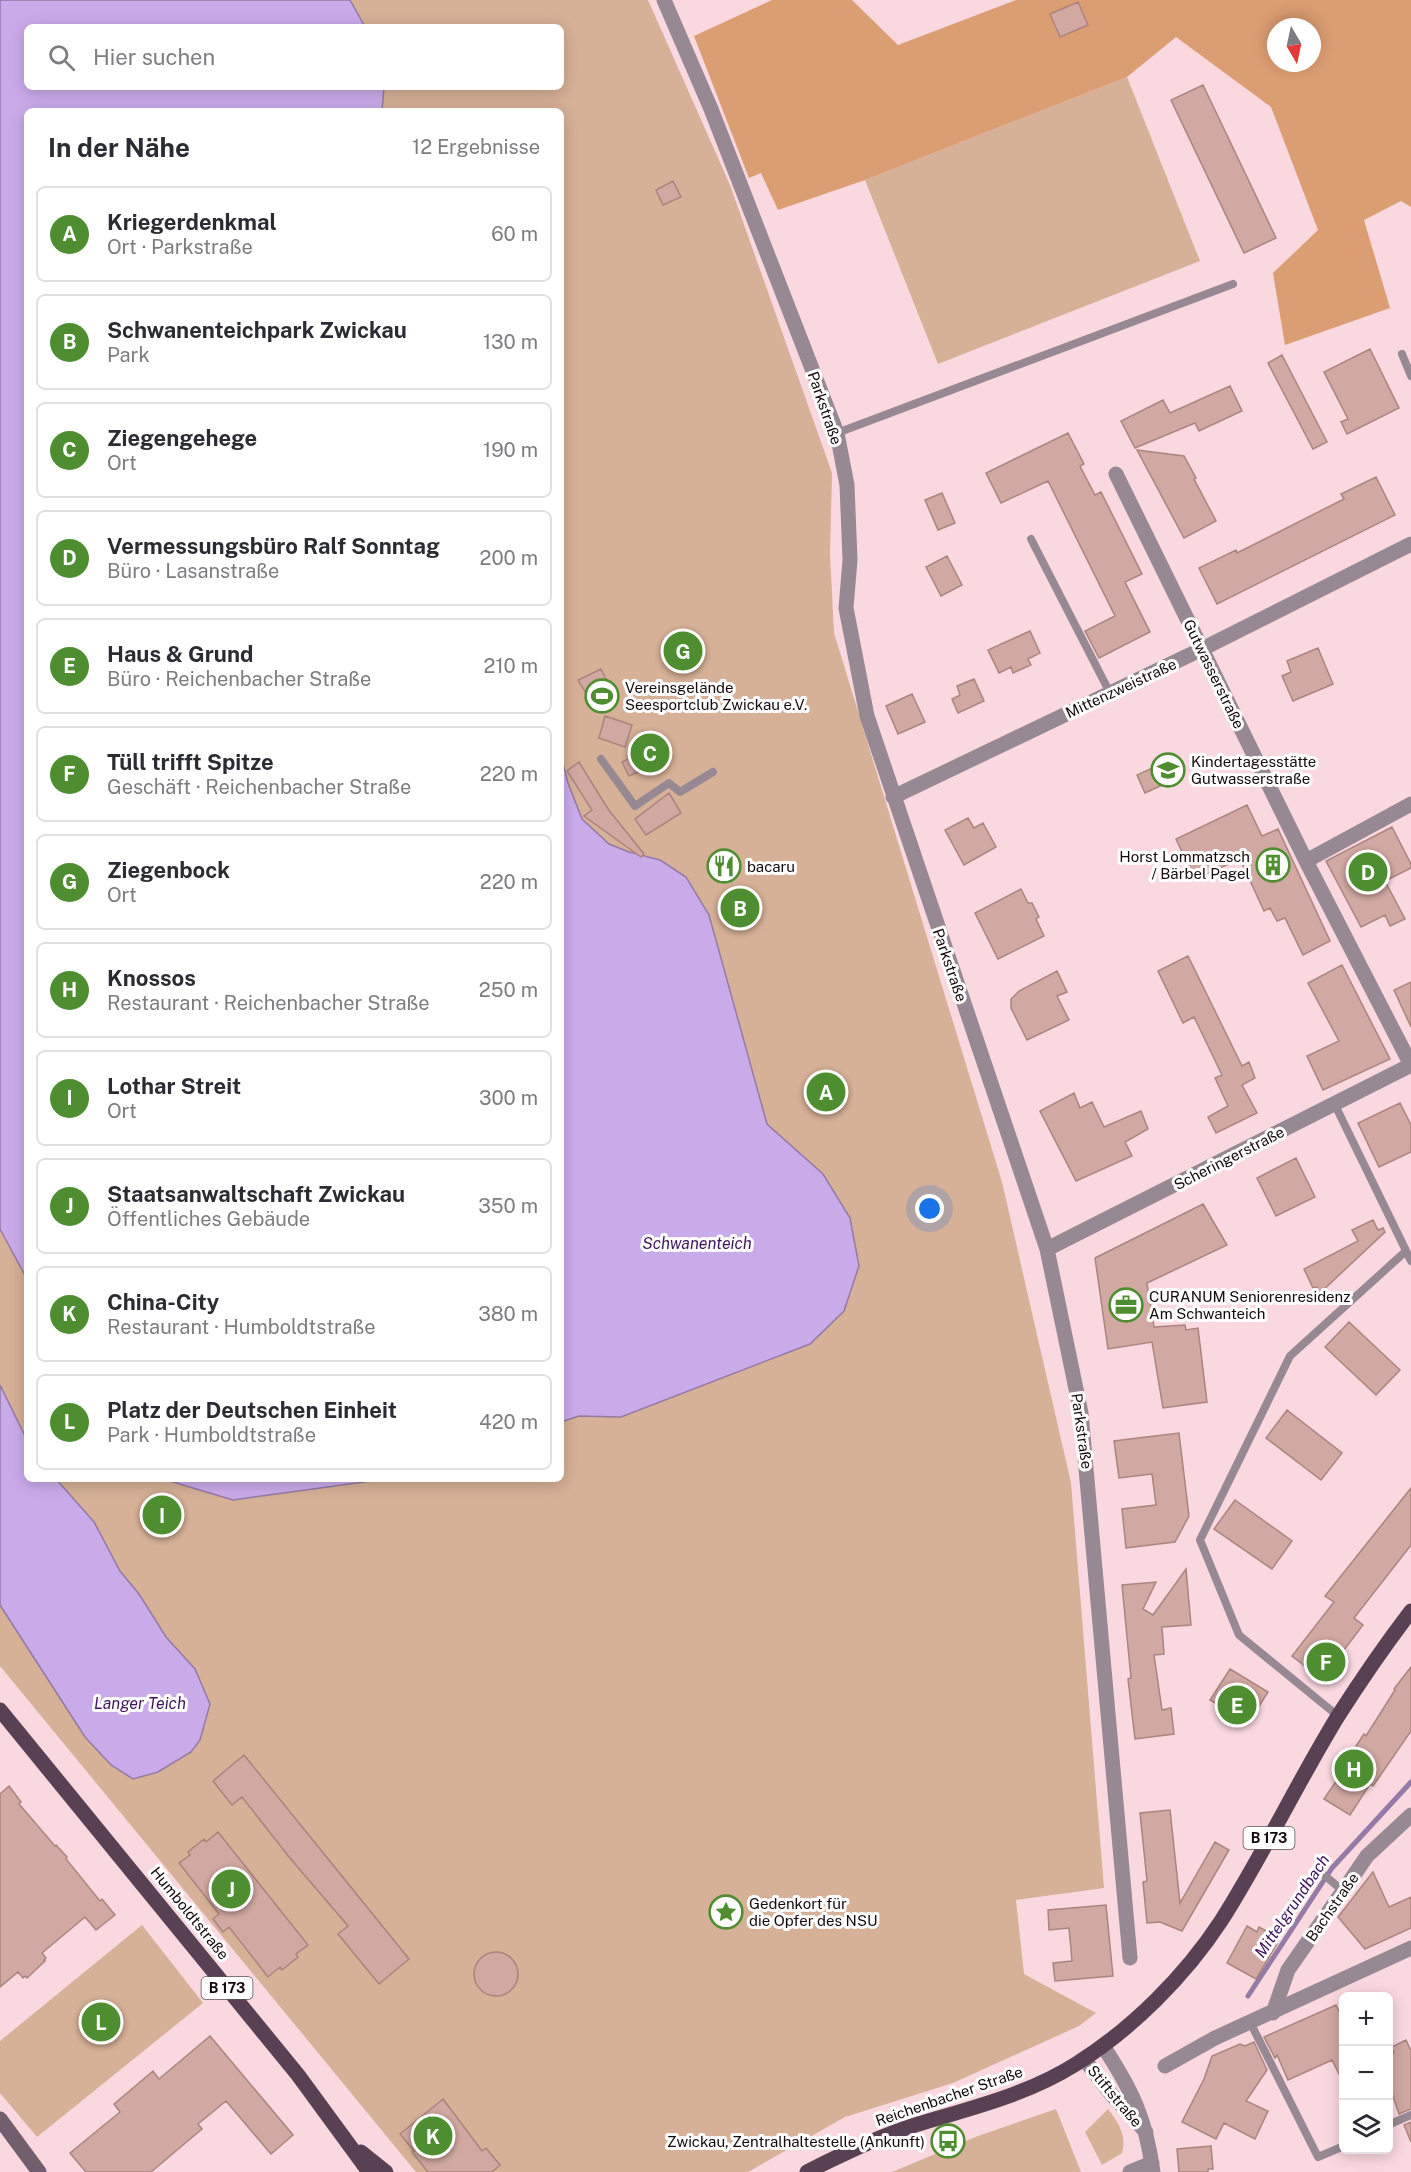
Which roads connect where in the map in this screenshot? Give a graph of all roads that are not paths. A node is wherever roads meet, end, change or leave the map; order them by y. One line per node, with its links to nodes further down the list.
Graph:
1 (664, 0): 5 (street, Parkstraße)
2 (1233, 284): 5 (lane)
3 (1402, 354): 4 (lane)
4 (1411, 376)
5 (837, 433): 13 (street, Parkstraße)
6 (1116, 474): 9 (street, Gutwasserstraße)
7 (1031, 539): 10 (lane)
8 (1411, 544): 9 (street, Mittenzweistraße)
9 (1202, 650): 10 (street, Mittenzweistraße); 15 (street, Gutwasserstraße)
10 (1110, 693): 13 (street, Mittenzweistraße)
11 (601, 759): 12 (lane)
12 (713, 772)
13 (893, 797): 18 (street, Parkstraße)
14 (1411, 804): 15 (street)
15 (1306, 861): 16 (street, Gutwasserstraße)
16 (1411, 1065): 17 (street, Scheringerstraße)
17 (1335, 1105): 18 (street, Scheringerstraße); 19 (lane)
18 (1047, 1249): 28 (street, Parkstraße)
19 (1406, 1251): 20 (lane); 23 (lane)
20 (1411, 1261)
21 (1411, 1611): 23 (main road, Reichenbacher Straße / B 173)
22 (0, 1710): 38 (main road, Humboldtstraße / B 173)
23 (1338, 1716): 31 (main road, Reichenbacher Straße / B 173)
24 (1411, 1815): 26 (street, Bachstraße)
25 (1323, 1874): 26 (lane)
26 (1338, 1886): 29 (street, Bachstraße)
27 (1411, 1948): 29 (street)
28 (1130, 1958)
29 (1273, 2013): 30 (street)
30 (1250, 2022): 33 (street); 39 (lane)
31 (1103, 2046): 32 (main road, Reichenbacher Straße / B 173); 37 (street, Stiftstraße)
32 (1084, 2059): 37 (street, Stiftstraße); 44 (main road, Reichenbacher Straße / B 173)
33 (1165, 2066)
34 (1411, 2115): 36 (lane)
35 (0, 2120): 41 (main road)
36 (1393, 2123)
37 (1146, 2132): 40 (street, Stiftstraße)
38 (349, 2142): 42 (main road, Humboldtstraße / B 173); 43 (main road, Humboldtstraße / B 173)
39 (1339, 2148)
40 (1153, 2168): 45 (street)
41 (36, 2171)
42 (369, 2172)
43 (386, 2172)
44 (807, 2172)
45 (1130, 2172)

